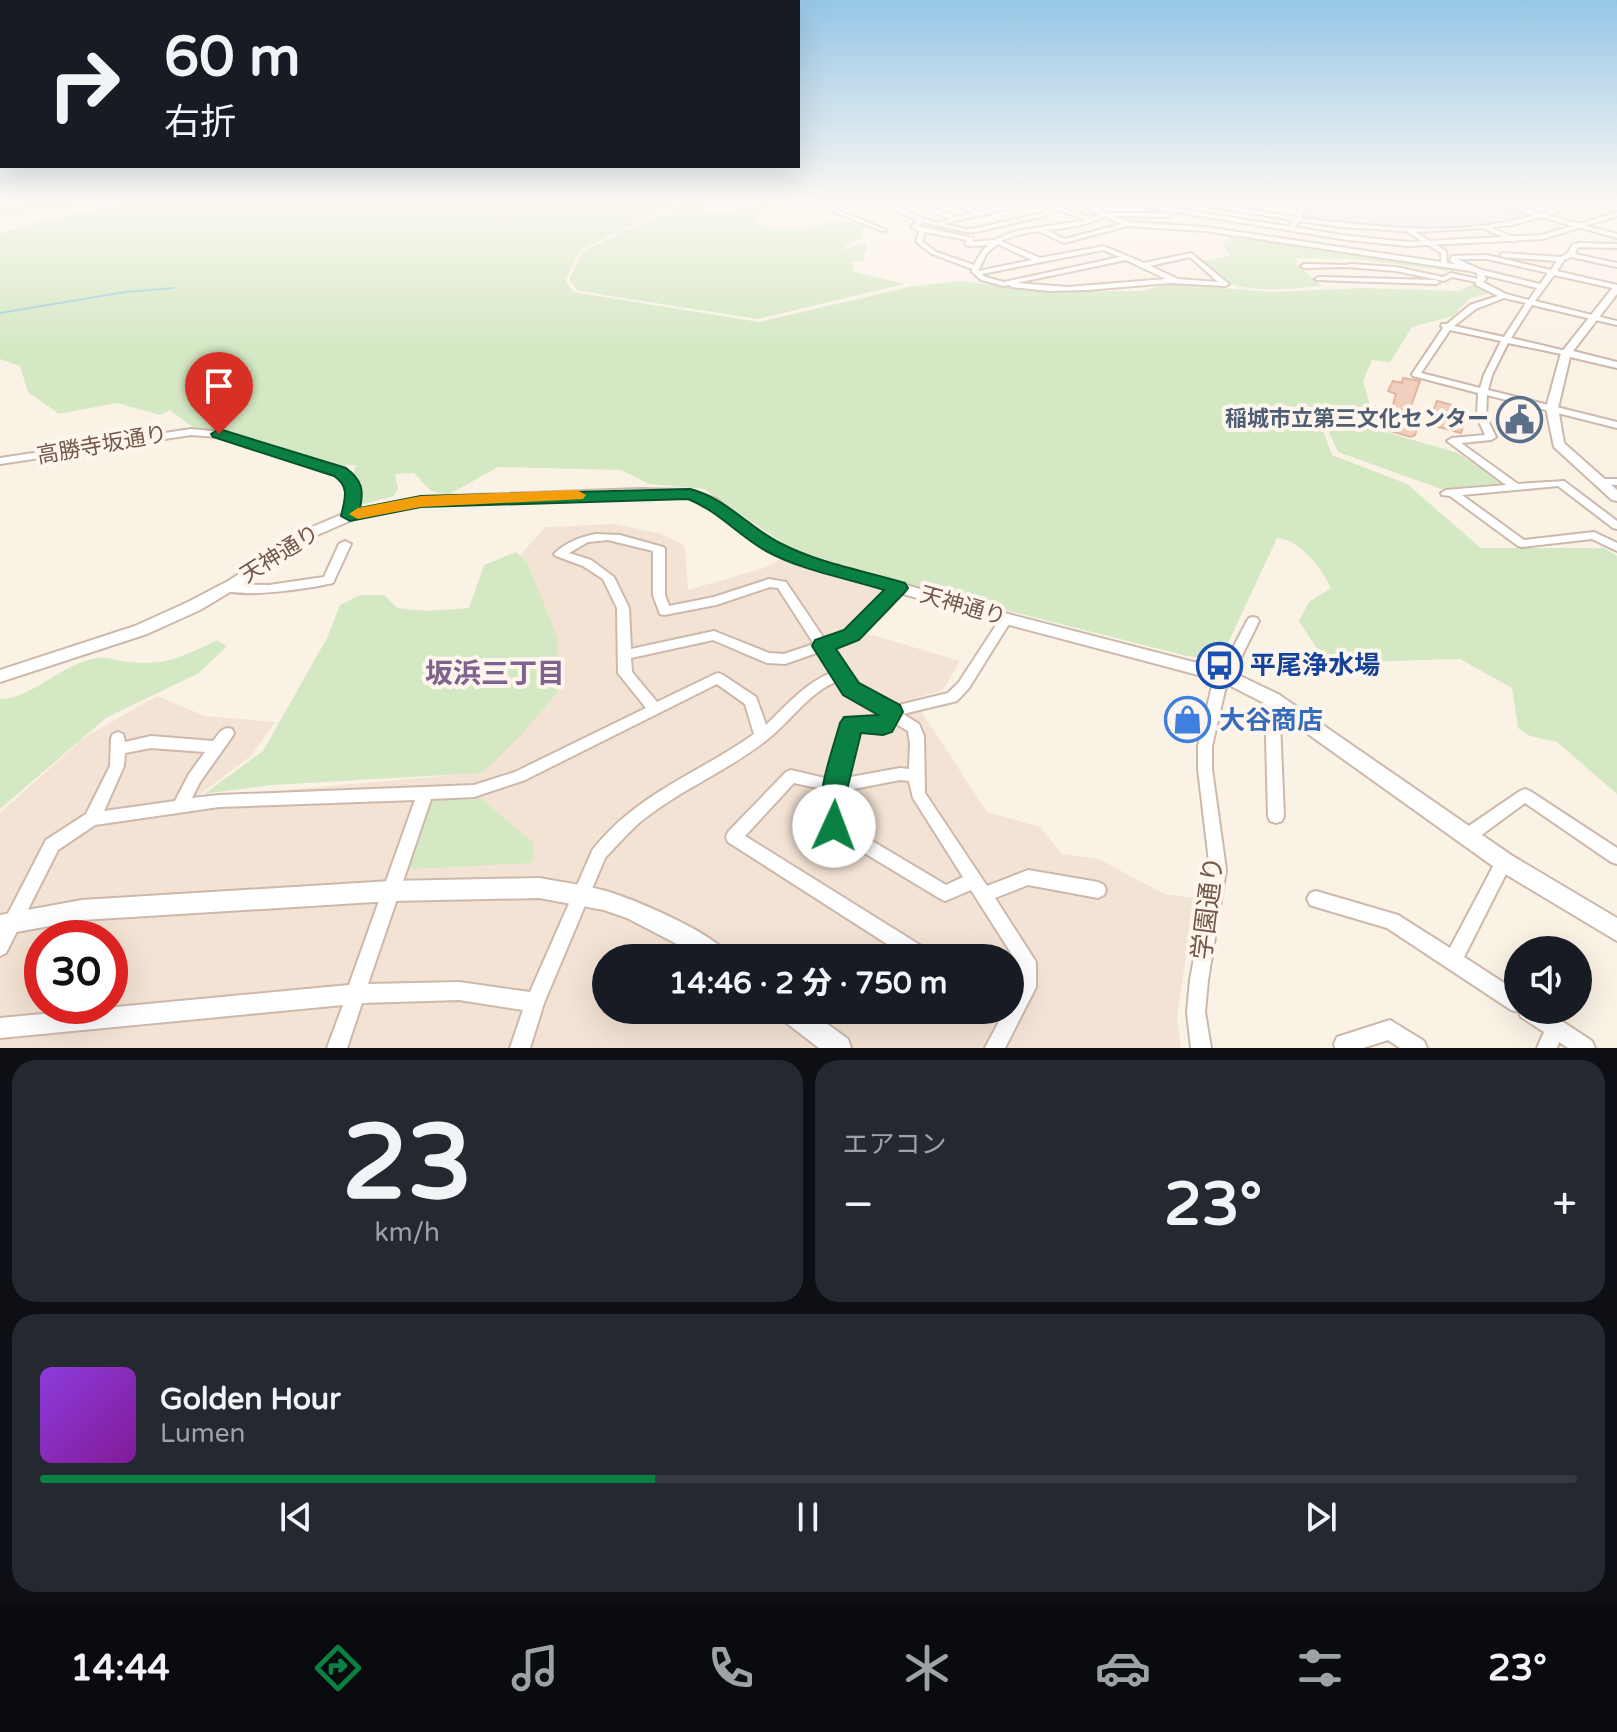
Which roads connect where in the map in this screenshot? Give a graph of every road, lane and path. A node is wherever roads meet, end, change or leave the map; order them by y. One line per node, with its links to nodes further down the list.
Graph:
1 (926, 248): 17 (street)
2 (991, 248): 17 (street)
3 (1011, 248): 10 (street)
4 (1313, 248): 13 (street)
5 (1438, 248): 13 (street)
6 (1573, 248): 9 (street)
7 (1126, 257): 10 (street); 11 (street); 25 (street)
8 (1487, 257): 9 (street); 18 (street); 19 (street)
9 (1566, 257): 14 (street); 18 (street)
10 (1039, 261): 17 (street)
11 (1144, 265): 23 (street); 23 (street)
12 (1328, 265): 15 (street); 16 (street); 21 (street)
13 (1444, 265): 19 (street)
14 (1617, 265)
15 (1304, 266)
16 (1361, 266): 19 (street); 22 (street)
17 (975, 271): 25 (street)
18 (1553, 272): 26 (street); 27 (street)
19 (1477, 274): 26 (street); 28 (street)
20 (1319, 279): 21 (street)
21 (1345, 279): 22 (street)
22 (1379, 280): 24 (street)
23 (1179, 282): 25 (street)
24 (1436, 282)
25 (1004, 284)
26 (1543, 287): 29 (street)
27 (1617, 287): 30 (street)
28 (1504, 296): 29 (street); 32 (street)
29 (1533, 302): 30 (street); 33 (street)
30 (1594, 317): 31 (street); 34 (street)
31 (1617, 323)
32 (1445, 326): 33 (street); 36 (street)
33 (1507, 340): 34 (street); 36 (street)
34 (1566, 353): 35 (street); 37 (street)
35 (1617, 365)
36 (1483, 391): 37 (street); 42 (street)
37 (1552, 408): 38 (street); 40 (street)
38 (1617, 425)
39 (0, 461): 44 (street, 高勝寺坂通り)
40 (1599, 482): 41 (street); 43 (street)
41 (1617, 482)
42 (1515, 486): 45 (street); 47 (street)
43 (1617, 497)
44 (350, 516): 48 (street, 天神通り); 49 (street, 天神通り)
45 (1617, 526)
46 (345, 544): 48 (street)
47 (1617, 548)
48 (227, 588): 55 (street, 天神通り)
49 (898, 588): 50 (street, 天神通り); 52 (street)
50 (1006, 619): 56 (street, 天神通り); 59 (street)
51 (1253, 621): 56 (street, 学園通り)
52 (823, 646): 53 (street); 53 (street); 54 (street)
53 (625, 655): 58 (street)
54 (839, 675): 59 (street); 61 (street)
55 (0, 676)
56 (1226, 676): 57 (street, 天神通り); 99 (street, 学園通り)
57 (1272, 699): 67 (street); 69 (street, 天神通り)
58 (655, 709): 61 (street); 65 (street)
59 (891, 712): 63 (street); 64 (street)
60 (227, 733): 62 (street)
61 (762, 736): 76 (street)
62 (216, 747): 66 (street); 68 (street)
63 (914, 776): 64 (street); 72 (street)
64 (835, 786): 72 (street); 81 (street)
65 (425, 793): 66 (street); 74 (street)
66 (180, 806): 68 (street)
67 (1276, 816)
68 (92, 819): 78 (street)
69 (1466, 837): 70 (street); 71 (street, 天神通り)
70 (1617, 857)
71 (1504, 862): 79 (street, 天神通り); 85 (street)
72 (974, 880): 75 (street)
73 (1098, 890): 75 (street)
74 (391, 891): 76 (street); 78 (street); 87 (street)
75 (984, 895): 82 (street)
76 (580, 896): 80 (street); 89 (street)
77 (1316, 899): 85 (street)
78 (7, 923): 83 (street)
79 (1617, 930)
80 (696, 944)
81 (903, 944)
82 (1015, 944)
83 (0, 947)
84 (1024, 957): 86 (street)
85 (1453, 960): 88 (street)
86 (1024, 991)
87 (356, 994): 89 (street); 93 (street); 95 (street)
88 (1504, 994)
89 (535, 1002): 96 (street)
90 (807, 1024): 97 (street)
91 (1005, 1024): 98 (street)
92 (1549, 1024): 94 (street)
93 (0, 1028)
94 (1555, 1028): 102 (street); 103 (street)
95 (337, 1048)
96 (520, 1048)
97 (839, 1048)
98 (995, 1048)
99 (1201, 1048)
100 (1345, 1048): 101 (street)
101 (1417, 1048)
102 (1547, 1048)
103 (1585, 1048)

